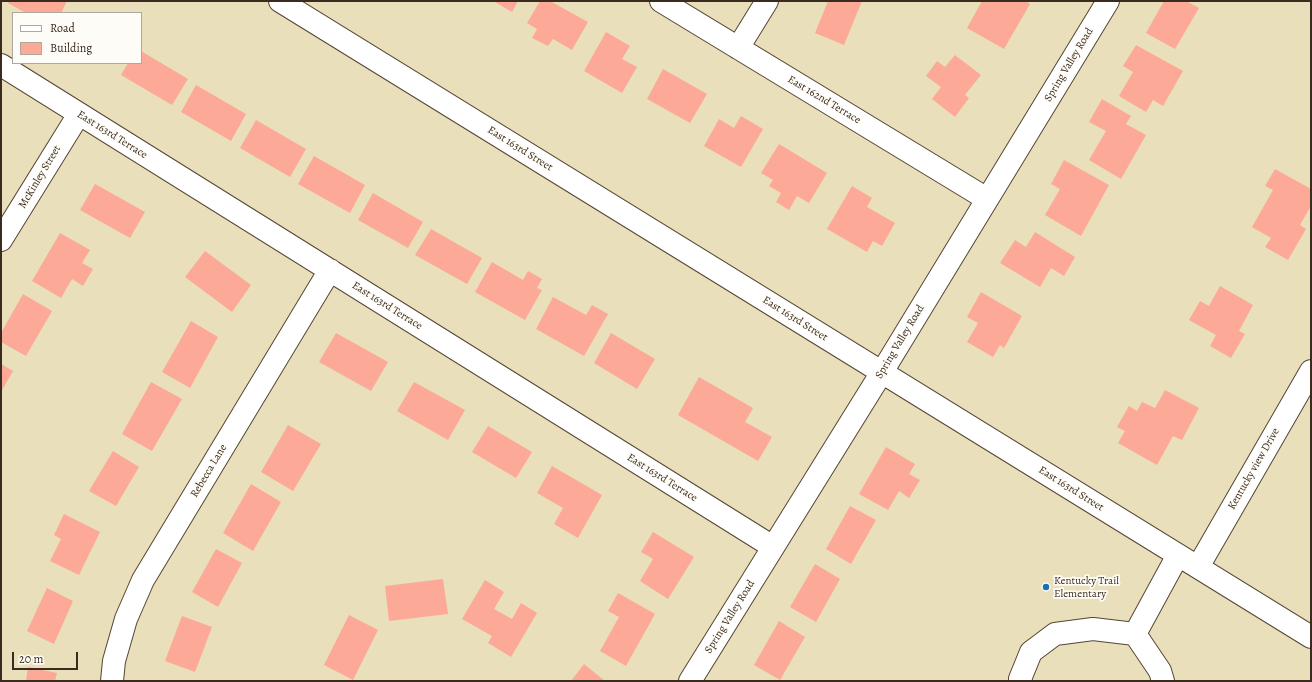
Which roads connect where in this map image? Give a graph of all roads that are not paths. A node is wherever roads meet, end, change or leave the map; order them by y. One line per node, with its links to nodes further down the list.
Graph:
1 (280, 1): 12 (street, East 163rd Street)
2 (661, 1): 5 (street, East 162nd Terrace)
3 (767, 1): 5 (street)
4 (1108, 1): 8 (street, Spring Valley Road)
5 (738, 48): 8 (street, East 162nd Terrace)
6 (1, 65): 7 (street, East 163rd Terrace)
7 (78, 114): 9 (street, McKinley Street); 10 (street, East 163rd Terrace)
8 (987, 199): 12 (street, Spring Valley Road)
9 (1, 240)
10 (330, 270): 13 (street, East 163rd Terrace); 18 (street, Rebecca Lane)
11 (1311, 371): 15 (street, Kentucky view Drive)
12 (882, 372): 13 (street, Spring Valley Road); 14 (street, East 163rd Street)
13 (773, 547): 19 (street, Spring Valley Road)
14 (1178, 555): 15 (street, East 163rd Street); 16 (street)
15 (1198, 567): 17 (street, East 163rd Street)
16 (1135, 634): 20 (street); 21 (street)
17 (1311, 637)
18 (112, 681)
19 (690, 681)
20 (1021, 681)
21 (1163, 681)

